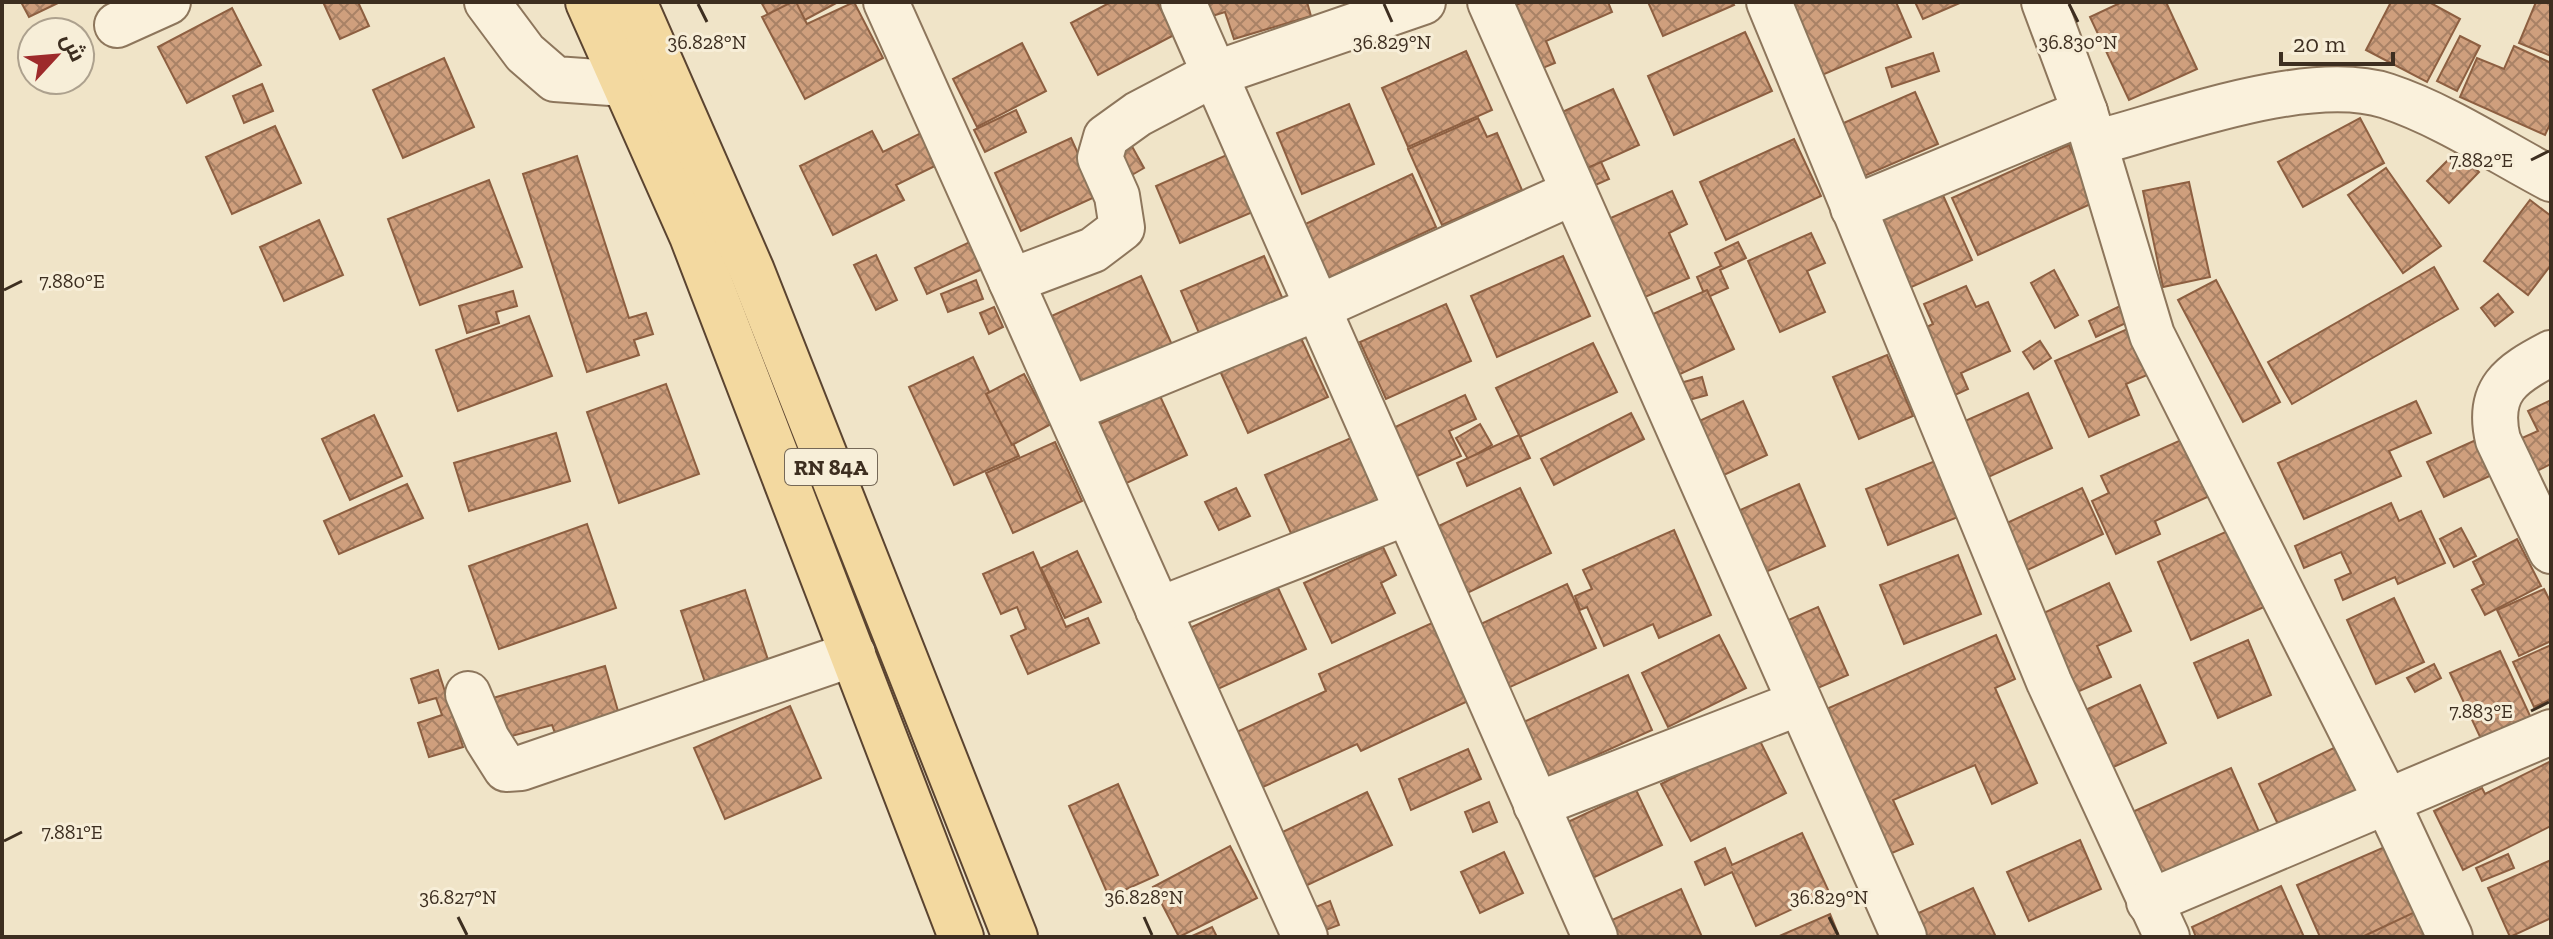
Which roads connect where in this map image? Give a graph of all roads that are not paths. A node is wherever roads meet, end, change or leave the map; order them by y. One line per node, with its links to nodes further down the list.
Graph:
1 (168, 2): 11 (street)
2 (487, 2): 13 (street)
3 (588, 2): 13 (main road, RN 84A)
4 (634, 2): 33 (main road, RN 84A)
5 (886, 2): 18 (street)
6 (1183, 2): 12 (street)
7 (1423, 2): 12 (street)
8 (1490, 2): 16 (street)
9 (1769, 2): 17 (street)
10 (2044, 2): 14 (street)
11 (117, 25)
12 (1214, 74): 18 (street); 19 (street)
13 (625, 84): 25 (main road, RN 84A)
14 (2090, 127): 15 (street); 17 (street); 29 (street)
15 (2551, 179)
16 (1572, 193): 19 (street); 27 (street)
17 (1853, 208): 31 (street)
18 (1011, 281): 21 (street)
19 (1315, 309): 21 (street); 22 (street)
20 (2551, 353): 23 (street)
21 (1069, 410): 24 (street)
22 (1406, 513): 24 (street); 30 (street)
23 (2551, 551)
24 (1158, 610): 34 (street)
25 (853, 654): 26 (street); 32 (main road, RN 84A)
26 (468, 694)
27 (1799, 703): 30 (street); 36 (street)
28 (2551, 732): 29 (street)
29 (2387, 802): 31 (street); 37 (street)
30 (1536, 805): 35 (street)
31 (2158, 920)
32 (961, 937)
33 (1015, 937)
34 (1305, 937)
35 (1595, 937)
36 (1904, 937)
37 (2450, 937)

